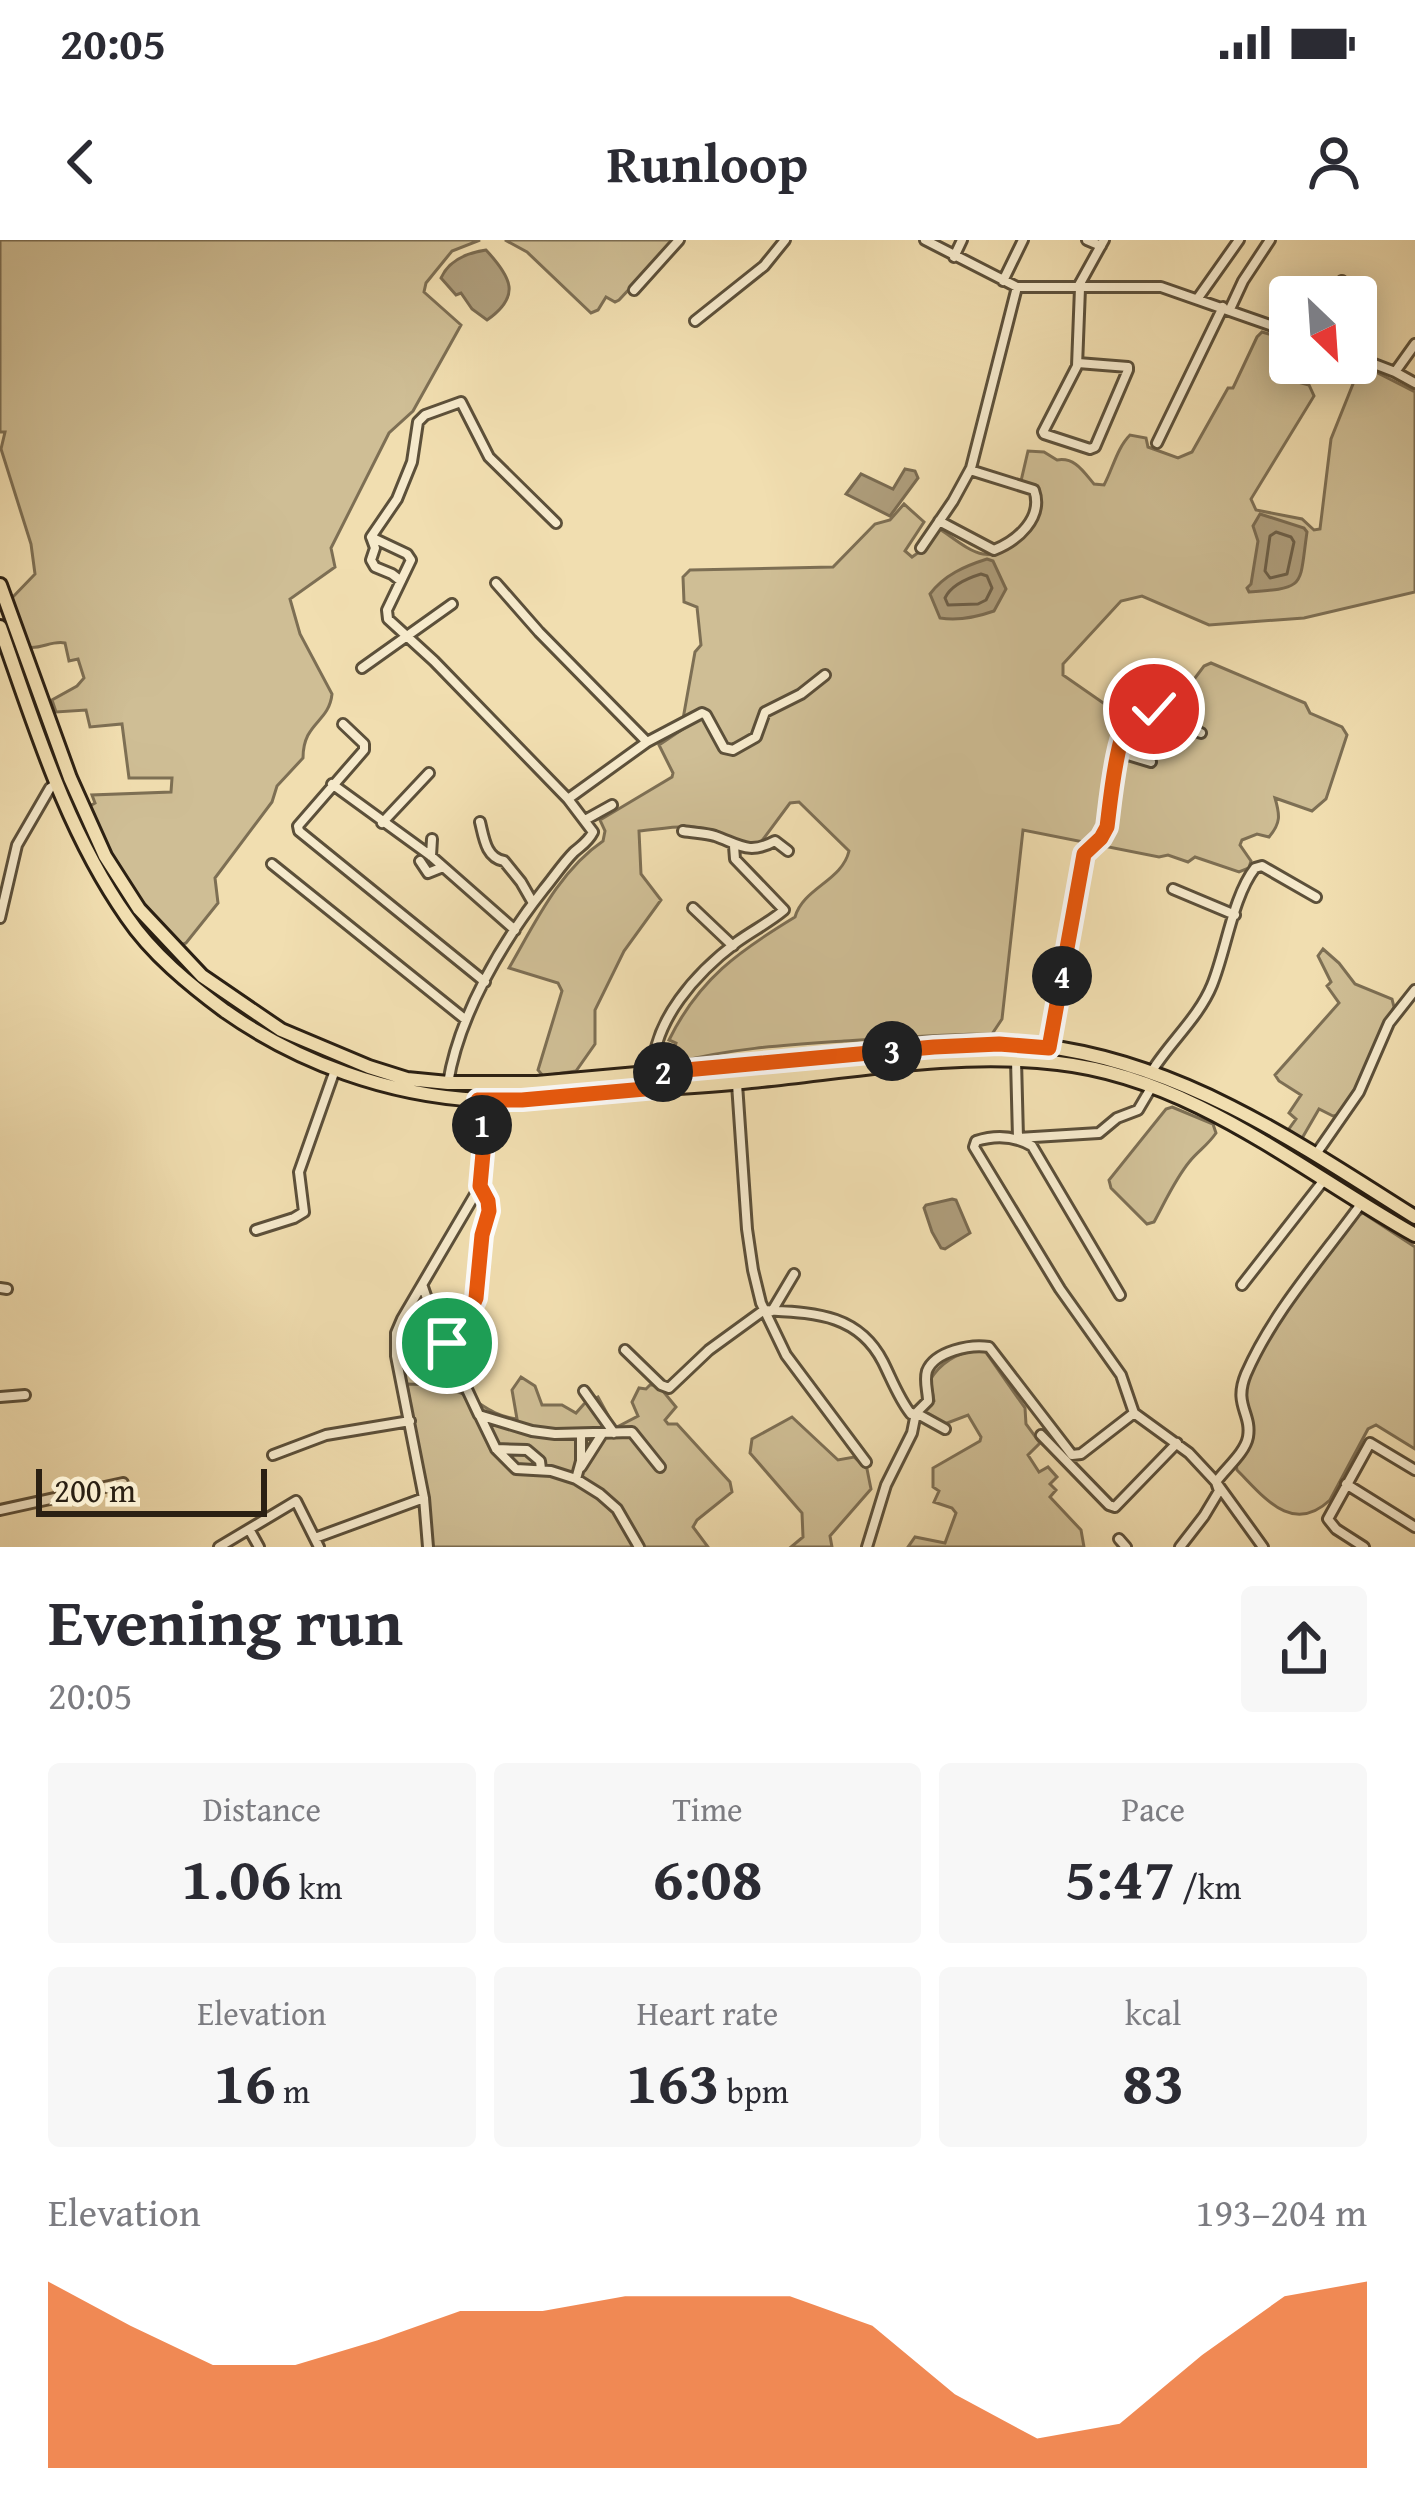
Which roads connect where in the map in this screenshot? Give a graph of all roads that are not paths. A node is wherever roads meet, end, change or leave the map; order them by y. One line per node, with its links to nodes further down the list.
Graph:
1 (679, 240): 14 (street)
2 (784, 240): 17 (street)
3 (925, 240): 10 (street)
4 (962, 240): 10 (street)
5 (1023, 240): 11 (street)
6 (1088, 240): 9 (street)
7 (1239, 240): 15 (street)
8 (1270, 240): 16 (street)
9 (1102, 243): 13 (street)
10 (954, 256): 11 (street)
11 (1003, 281): 12 (street)
12 (1017, 287): 13 (street); 25 (street)
13 (1078, 288): 15 (street); 20 (street)
14 (634, 290)
15 (1198, 298): 16 (street)
16 (1226, 308): 18 (street); 24 (street)
17 (695, 321)
18 (1269, 324)
19 (1415, 344): 22 (street)
20 (1078, 364): 20 (street)
21 (1377, 365): 22 (street)
22 (1395, 372): 23 (street)
23 (1415, 383)
24 (1157, 443)
25 (970, 470): 26 (street); 26 (street)
26 (939, 520): 29 (street)
27 (556, 523): 28 (street)
28 (371, 538): 30 (street); 30 (street)
29 (921, 548)
30 (401, 581): 35 (street)
31 (496, 583): 41 (street)
32 (0, 585): 46 (main road)
33 (452, 604): 35 (street)
34 (0, 627): 47 (main road)
35 (407, 636): 36 (street); 49 (street)
36 (362, 668)
37 (825, 675): 41 (street)
38 (343, 724): 48 (street)
39 (1178, 724): 40 (street); 42 (street); 43 (street)
40 (1201, 733)
41 (647, 742): 49 (street)
42 (1174, 745)
43 (1118, 752): 44 (street); 73 (street)
44 (1151, 762)
45 (429, 773): 53 (street)
46 (70, 778): 47 (main road); 77 (main road)
47 (56, 784): 67 (street); 76 (main road)
48 (332, 784): 53 (street); 70 (street)
49 (568, 799): 51 (street)
50 (612, 805): 51 (street)
51 (585, 820): 64 (street)
52 (480, 822): 64 (street)
53 (382, 823): 58 (street)
54 (683, 831): 56 (street)
55 (432, 838): 58 (street)
56 (734, 846): 57 (street); 69 (street)
57 (788, 851)
58 (431, 856): 61 (street)
59 (420, 861): 61 (street)
60 (272, 864): 72 (street)
61 (443, 867): 68 (street)
62 (1173, 890): 66 (street)
63 (1316, 897): 66 (street)
64 (533, 904): 68 (street)
65 (693, 908): 69 (street)
66 (1235, 915): 78 (street)
67 (0, 918)
68 (515, 930): 70 (street)
69 (733, 946): 79 (street)
70 (485, 982): 72 (street)
71 (1415, 990): 84 (street)
72 (466, 1020): 80 (street)
73 (1049, 1048): 78 (main road); 79 (main road)
74 (384, 1054): 77 (street)
75 (1016, 1059): 78 (main road); 81 (main road); 83 (street)
76 (336, 1069): 82 (main road); 89 (street)
77 (376, 1069): 80 (main road)
78 (1151, 1080): 83 (street); 84 (main road); 85 (main road)
79 (655, 1081): 80 (main road); 81 (main road); 82 (main road)
80 (448, 1083)
81 (736, 1083): 95 (street)
82 (478, 1100): 86 (street)
83 (1018, 1138): 94 (street); 104 (street)
84 (1316, 1154): 88 (main road)
85 (1325, 1179): 87 (main road); 92 (street)
86 (480, 1186): 93 (street); 98 (street)
87 (1360, 1204): 90 (main road); 122 (street)
88 (1415, 1217)
89 (256, 1230)
90 (1415, 1235)
91 (794, 1274): 95 (street)
92 (1242, 1285)
93 (422, 1286): 98 (street); 106 (street)
94 (1120, 1295)
95 (768, 1311): 97 (street); 99 (street); 117 (street)
96 (866, 1316): 97 (street)
97 (852, 1326): 103 (street)
98 (447, 1343): 105 (street)
99 (626, 1350)
100 (584, 1391): 110 (street)
101 (26, 1395): 102 (street)
102 (0, 1397)
103 (916, 1413): 104 (street); 107 (street); 134 (street)
104 (1134, 1413): 113 (street)
105 (479, 1414): 108 (street); 114 (street)
106 (410, 1421): 116 (street); 125 (street)
107 (945, 1429)
108 (530, 1430): 111 (street); 115 (street)
109 (602, 1433): 110 (street); 111 (street); 121 (street)
110 (614, 1433): 118 (street)
111 (581, 1435): 121 (street)
112 (1041, 1435): 113 (street)
113 (1177, 1443): 122 (street)
114 (496, 1449): 115 (street); 119 (street)
115 (522, 1450): 119 (street)
116 (273, 1455)
117 (866, 1462)
118 (660, 1467)
119 (541, 1469): 121 (street)
120 (1415, 1470): 124 (street)
121 (577, 1475): 133 (street)
122 (1216, 1481): 135 (street); 136 (street)
123 (123, 1484): 126 (street)
124 (1346, 1484): 127 (street); 137 (street)
125 (424, 1498): 129 (street); 132 (street)
126 (0, 1510)
127 (1415, 1527)
128 (250, 1529): 129 (street); 130 (street); 131 (street)
129 (317, 1542)
130 (219, 1547)
131 (259, 1547)
132 (428, 1547)
133 (640, 1547)
134 (867, 1547)
135 (1180, 1547)
136 (1263, 1547)
137 (1364, 1547)

